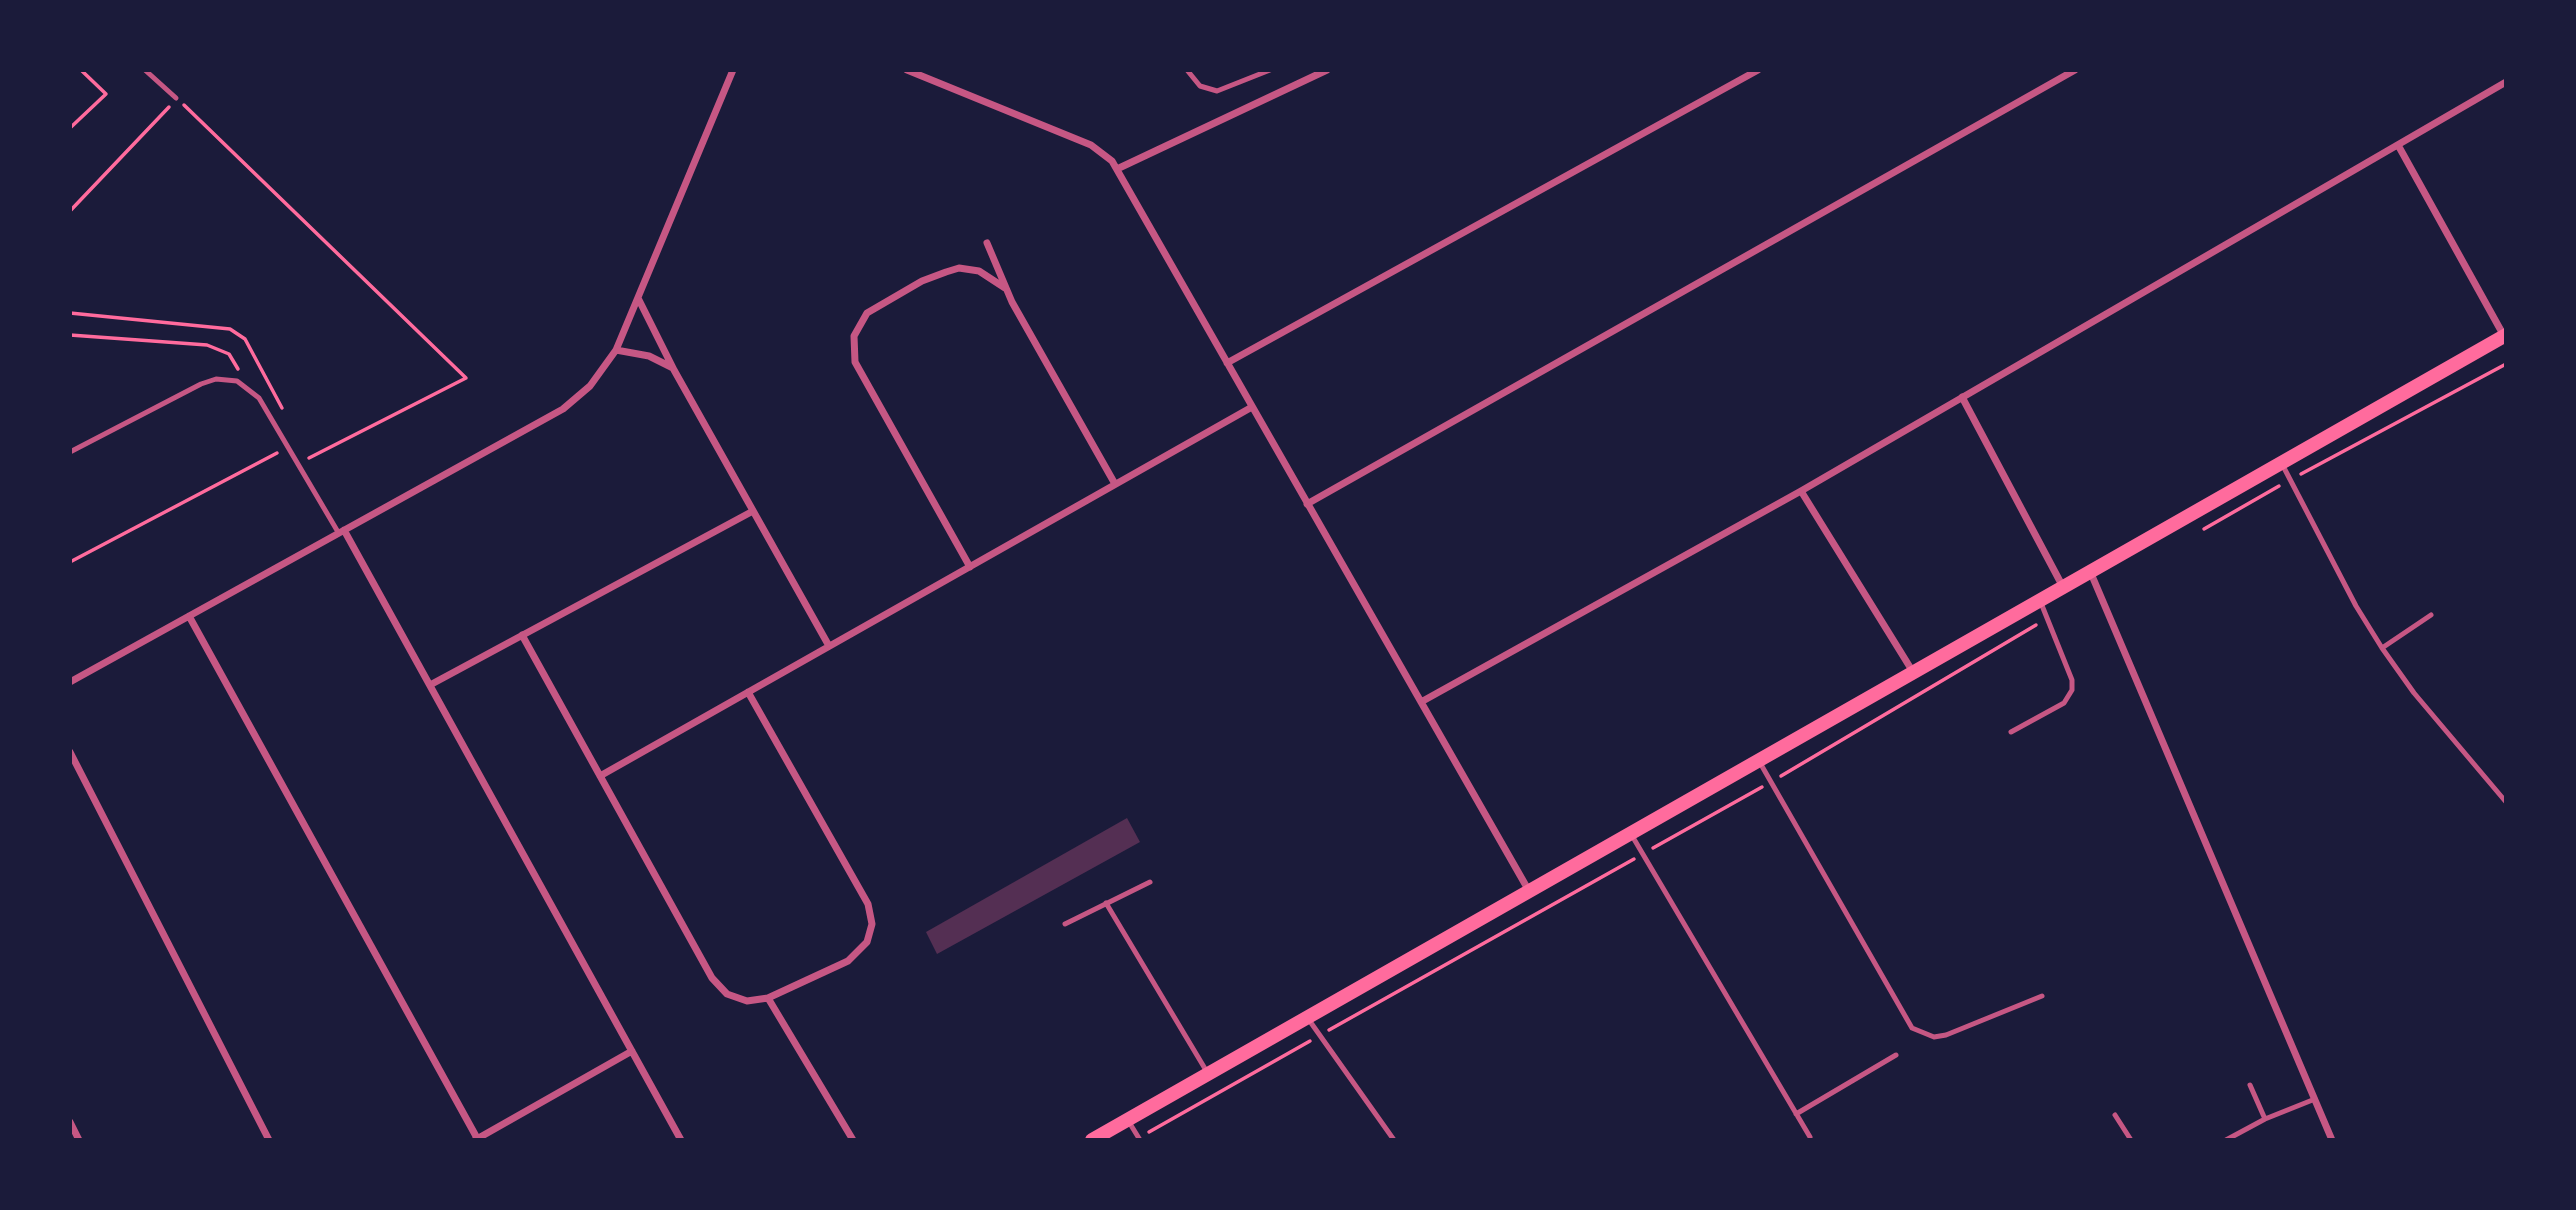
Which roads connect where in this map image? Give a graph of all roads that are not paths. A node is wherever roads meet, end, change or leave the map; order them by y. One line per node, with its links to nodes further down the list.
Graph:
1 (145, 70): 10 (lane)
2 (733, 70): 15 (street)
3 (906, 70): 12 (street)
4 (1187, 70): 5 (lane)
5 (1270, 70)
6 (1327, 70): 12 (street)
7 (1758, 70): 18 (street)
8 (2075, 70): 26 (street)
9 (2506, 82): 11 (street)
10 (176, 98)
11 (2398, 145): 16 (street); 20 (street)
12 (1117, 169): 18 (street)
13 (987, 243): 14 (street)
14 (1005, 288): 24 (street); 29 (street)
15 (638, 298): 17 (street); 19 (street)
16 (2505, 335): 23 (main road)
17 (616, 351): 19 (street); 28 (street)
18 (1227, 363): 21 (street)
19 (674, 370): 27 (street)
20 (1962, 397): 25 (street); 31 (street)
21 (1252, 407): 24 (street); 26 (street)
22 (70, 452): 28 (lane)
23 (2283, 464): 30 (main road); 37 (lane)
24 (1115, 484): 29 (street)
25 (1801, 491): 38 (street); 42 (street)
26 (1307, 504): 42 (street)
27 (753, 511): 35 (street); 36 (street)
28 (341, 531): 34 (street); 40 (street)
29 (970, 567): 36 (street)
30 (2090, 571): 31 (main road); 60 (street)
31 (2063, 587): 32 (main road)
32 (2040, 600): 38 (main road); 43 (lane)
33 (2431, 615): 37 (lane)
34 (189, 616): 39 (street); 67 (street)
35 (522, 635): 40 (street); 46 (street)
36 (829, 646): 41 (street)
37 (2382, 648): 47 (lane)
38 (1913, 673): 45 (main road)
39 (70, 682)
40 (430, 685): 56 (street)
41 (748, 692): 46 (street); 54 (street)
42 (1421, 702): 50 (street)
43 (2011, 732)
44 (70, 752): 70 (street)
45 (1759, 761): 48 (main road); 53 (lane)
46 (600, 776): 54 (street)
47 (2506, 802)
48 (1631, 834): 50 (main road); 61 (lane)
49 (1150, 882): 51 (lane)
50 (1529, 892): 55 (main road)
51 (1107, 903): 52 (lane); 58 (lane)
52 (1065, 924)
53 (2042, 996)
54 (768, 998): 72 (street)
55 (1307, 1017): 58 (main road); 74 (lane)
56 (632, 1051): 67 (street); 71 (street)
57 (1896, 1055): 61 (lane)
58 (1208, 1073): 63 (main road)
59 (2250, 1084): 64 (lane)
60 (2315, 1099): 64 (lane); 77 (street)
61 (1796, 1114): 66 (lane)
62 (2115, 1115): 75 (lane)
63 (1128, 1119): 68 (lane); 73 (main road)
64 (2265, 1119): 76 (lane)
65 (70, 1122): 69 (street)
66 (1810, 1138)
67 (475, 1139)
68 (1139, 1139)
69 (79, 1140)
70 (269, 1140)
71 (681, 1140)
72 (853, 1140)
73 (1092, 1140)
74 (1394, 1140)
75 (2131, 1140)
76 (2226, 1140)
77 (2332, 1140)

